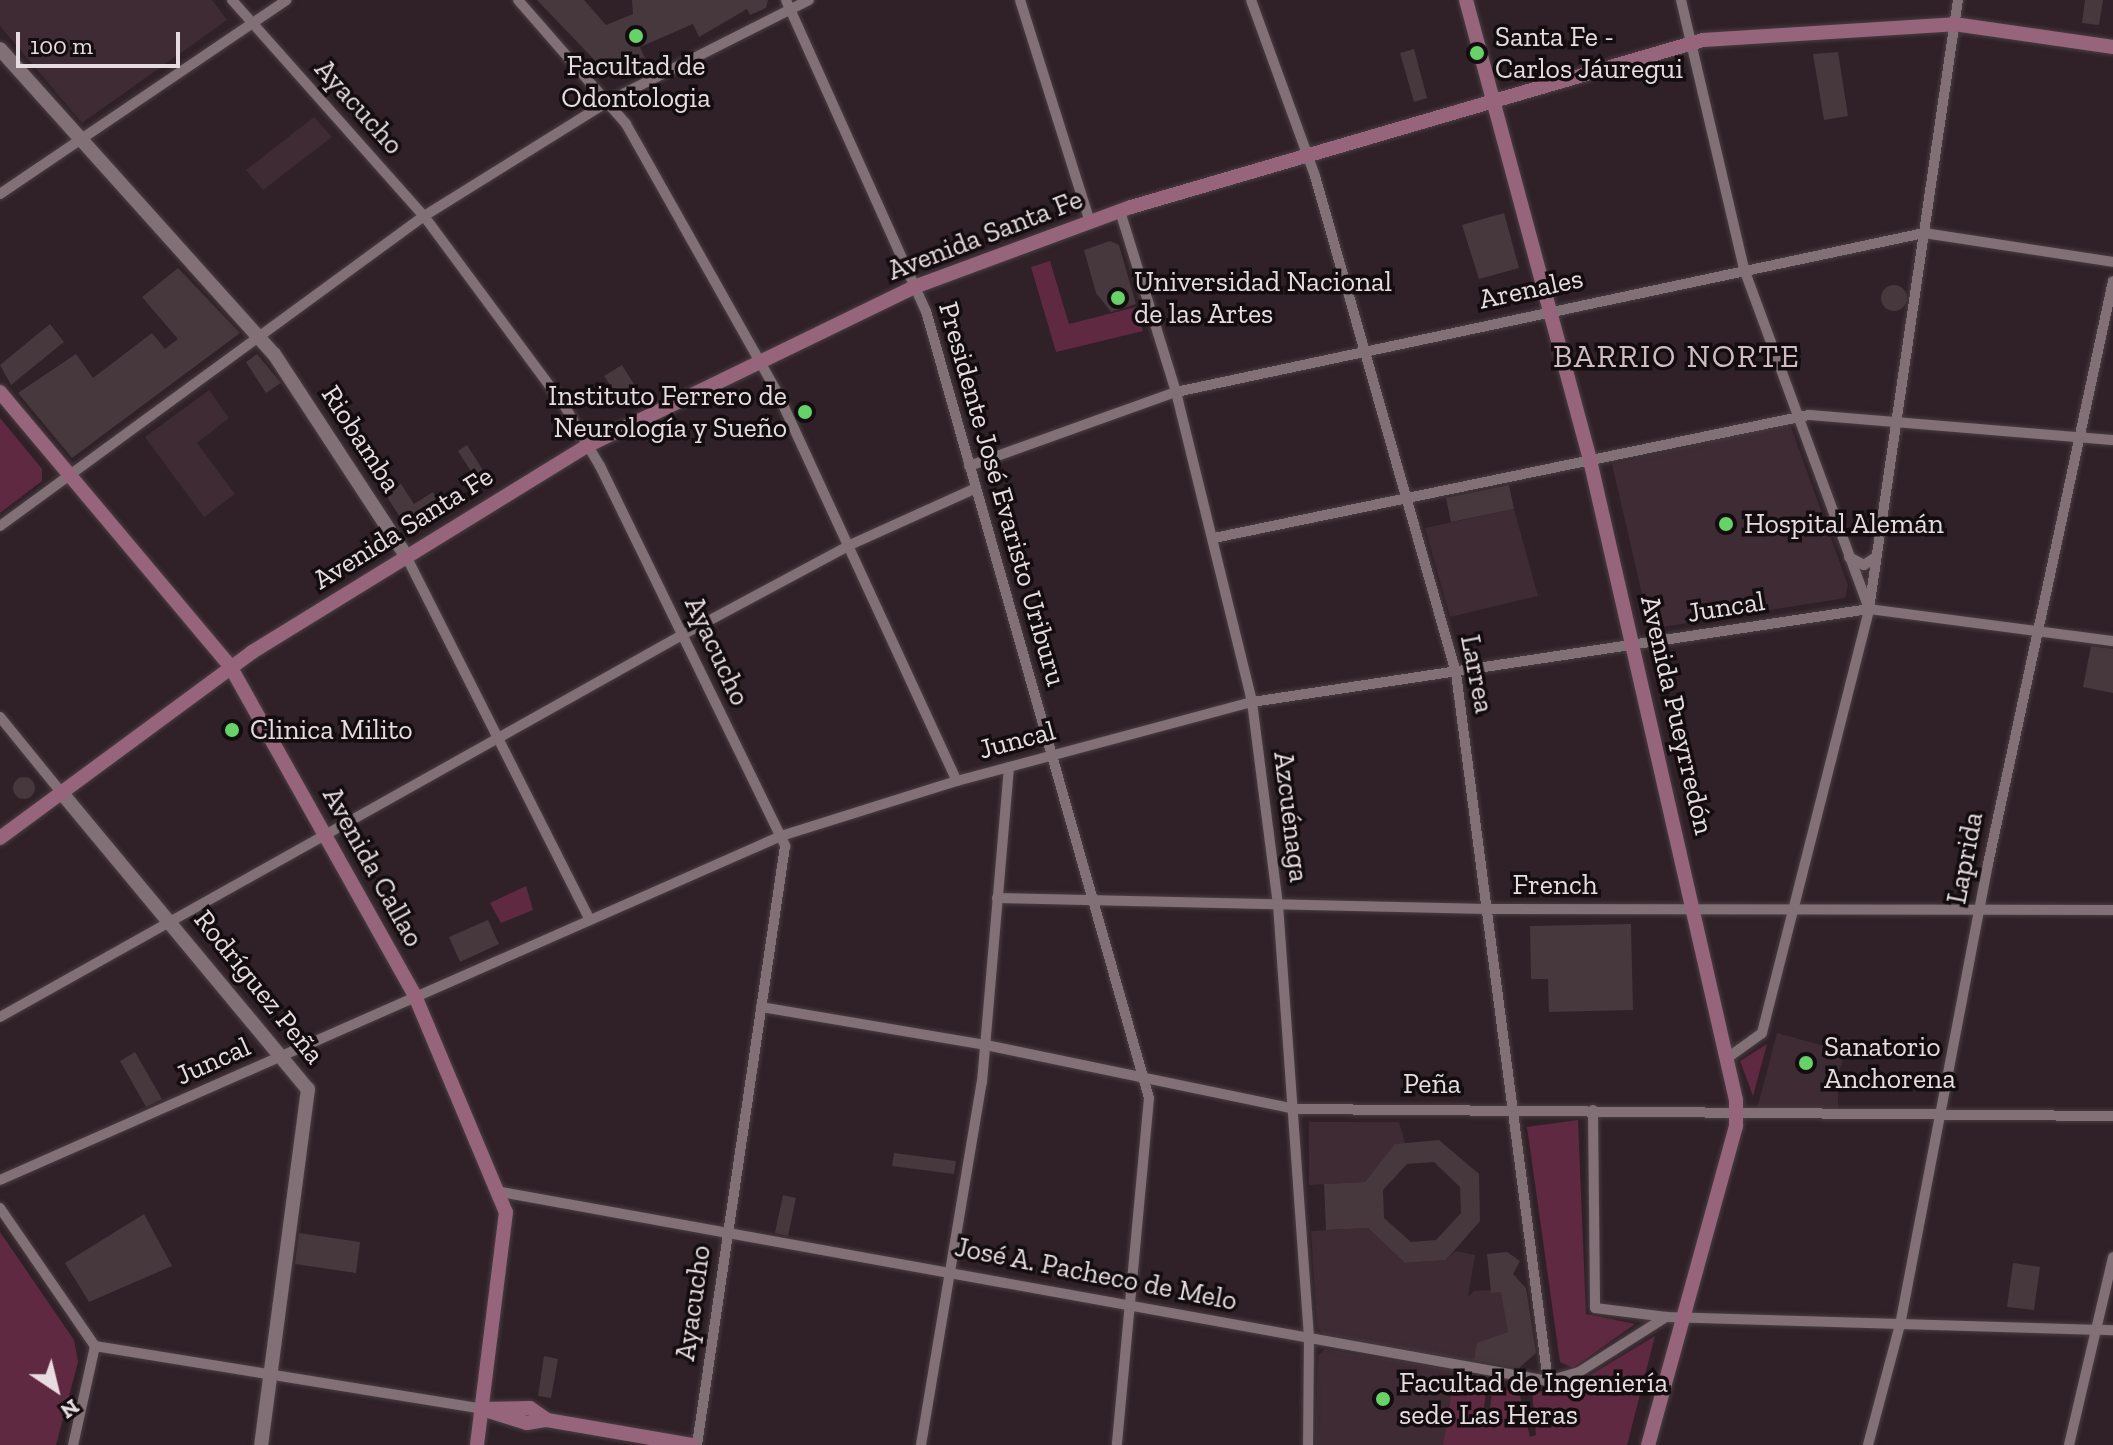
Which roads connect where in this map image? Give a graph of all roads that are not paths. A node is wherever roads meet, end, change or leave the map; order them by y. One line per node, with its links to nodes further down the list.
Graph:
1 (232, 0): 11 (street, Ayacucho)
2 (286, 0): 11 (street)
3 (518, 0): 17 (street)
4 (809, 0): 10 (street)
5 (1020, 0): 23 (street)
6 (1251, 0): 19 (street, Larrea)
7 (1466, 0): 16 (main road, Avenida Pueyrredón)
8 (1681, 0): 13 (street)
9 (1958, 0): 12 (street)
10 (788, 3): 17 (street); 28 (street, Presidente José Evaristo Uriburu)
11 (249, 20): 18 (street); 22 (street, Ayacucho)
12 (1954, 24): 13 (main road, Avenida Santa Fe); 14 (main road, Avenida Santa Fe); 24 (street)
13 (1691, 43): 16 (main road, Avenida Santa Fe); 26 (street)
14 (2113, 47)
15 (0, 49): 18 (street, Riobamba)
16 (1496, 98): 19 (main road, Avenida Santa Fe); 29 (main road, Avenida Pueyrredón)
17 (609, 101): 22 (street); 32 (street)
18 (82, 138): 20 (street); 30 (street, Riobamba)
19 (1307, 155): 21 (main road, Avenida Santa Fe); 31 (street, Larrea)
20 (0, 194)
21 (1120, 211): 23 (main road, Avenida Santa Fe); 34 (street, Azcuénaga)
22 (424, 216): 30 (street); 39 (street, Ayacucho)
23 (1090, 222): 28 (main road, Avenida Santa Fe)
24 (1924, 233): 25 (street, Arenales); 26 (street, Arenales); 36 (street)
25 (2113, 262)
26 (1744, 269): 29 (street, Arenales); 35 (street)
27 (2113, 281): 37 (street, Laprida)
28 (917, 286): 32 (main road, Avenida Santa Fe); 41 (street, Presidente José Evaristo Uriburu)
29 (1551, 310): 31 (street, Arenales); 40 (main road, Avenida Pueyrredón)
30 (259, 336): 42 (street); 49 (street, Riobamba)
31 (1366, 348): 34 (street, Arenales); 44 (street, Larrea)
32 (761, 365): 39 (main road, Avenida Santa Fe); 47 (street)
33 (0, 392): 42 (main road, Avenida Callao)
34 (1176, 392): 41 (street, Arenales); 46 (street, Azcuénaga)
35 (1796, 417): 36 (street); 40 (street); 48 (street)
36 (1896, 422): 37 (street); 50 (street)
37 (2080, 437): 38 (street); 52 (street, Laprida)
38 (2113, 440)
39 (587, 446): 49 (main road, Avenida Santa Fe); 53 (street, Ayacucho)
40 (1590, 460): 44 (street); 55 (main road, Avenida Pueyrredón)
41 (969, 466): 43 (street, Presidente José Evaristo Uriburu)
42 (70, 476): 45 (street); 56 (main road, Avenida Callao)
43 (976, 488): 47 (street); 61 (street, Presidente José Evaristo Uriburu)
44 (1409, 496): 46 (street); 57 (street, Larrea)
45 (0, 526)
46 (1214, 538): 58 (street, Azcuénaga)
47 (850, 545): 53 (street); 63 (street)
48 (1848, 555): 50 (street); 51 (street)
49 (406, 556): 56 (main road, Avenida Santa Fe); 60 (street, Riobamba)
50 (1876, 557): 51 (street)
51 (1869, 609): 52 (street, Juncal); 55 (street, Juncal); 71 (street)
52 (2037, 632): 54 (street, Juncal); 74 (street, Laprida)
53 (684, 634): 60 (street); 66 (street, Ayacucho)
54 (2113, 641)
55 (1634, 645): 57 (street, Juncal); 73 (main road, Avenida Pueyrredón)
56 (230, 666): 64 (main road, Avenida Santa Fe); 65 (main road, Avenida Callao)
57 (1456, 673): 58 (street, Juncal); 72 (street, Larrea)
58 (1252, 702): 61 (street, Juncal); 70 (street, Azcuénaga)
59 (0, 717): 64 (street, Rodríguez Peña)
60 (501, 742): 65 (street); 76 (street, Riobamba)
61 (1052, 755): 62 (street, Juncal); 69 (street, Presidente José Evaristo Uriburu)
62 (1009, 767): 63 (street, Juncal); 68 (street)
63 (957, 781): 66 (street, Juncal)
64 (61, 792): 67 (main road, Avenida Santa Fe); 77 (street, Rodríguez Peña)
65 (323, 834): 77 (street); 78 (main road, Avenida Callao)
66 (781, 836): 76 (street, Juncal); 79 (street, Ayacucho)
67 (0, 838)
68 (997, 898): 69 (street, French); 81 (street)
69 (1093, 902): 70 (street, French); 84 (street, Presidente José Evaristo Uriburu)
70 (1278, 905): 72 (street, French); 86 (street, Azcuénaga)
71 (1790, 906): 73 (street, French); 74 (street, French); 83 (street)
72 (1487, 909): 73 (street, French); 85 (street, Larrea)
73 (1695, 909): 83 (main road, Avenida Pueyrredón)
74 (1980, 910): 75 (street, French); 89 (street, Laprida)
75 (2113, 910)
76 (589, 919): 78 (street, Juncal)
77 (172, 921): 80 (street); 82 (street, Rodríguez Peña)
78 (415, 996): 82 (street, Juncal); 92 (main road, Avenida Callao)
79 (761, 1007): 81 (street, Peña); 94 (street, Ayacucho)
80 (0, 1017)
81 (986, 1045): 84 (street, Peña); 96 (street)
82 (286, 1055): 91 (street, Juncal); 105 (street, Rodríguez Peña)
83 (1726, 1059): 88 (main road, Avenida Pueyrredón)
84 (1145, 1080): 86 (street, Peña); 97 (street, Presidente José Evaristo Uriburu)
85 (1512, 1108): 86 (street, Peña); 87 (street, Peña); 106 (street, Larrea)
86 (1294, 1109): 103 (street, Azcuénaga)
87 (1593, 1110): 88 (street, Peña); 98 (street)
88 (1737, 1114): 89 (street, Peña); 99 (main road, Avenida Pueyrredón)
89 (1937, 1114): 90 (street, Peña); 100 (street, Laprida)
90 (2113, 1116)
91 (0, 1180)
92 (501, 1192): 94 (street, José A. Pacheco de Melo); 107 (main road, Avenida Callao)
93 (0, 1208): 104 (street)
94 (727, 1233): 96 (street, José A. Pacheco de Melo); 111 (street, Ayacucho)
95 (2113, 1257): 101 (street)
96 (950, 1271): 97 (street, José A. Pacheco de Melo); 112 (street)
97 (1130, 1307): 103 (street, José A. Pacheco de Melo); 113 (street, Presidente José Evaristo Uriburu)
98 (1666, 1317): 99 (street); 106 (street, José A. Pacheco de Melo)
99 (1683, 1317): 100 (street); 115 (main road, Avenida Pueyrredón)
100 (1900, 1325): 101 (street); 116 (street, Laprida)
101 (2099, 1329): 102 (street); 117 (street)
102 (2113, 1330)
103 (1309, 1337): 106 (street, José A. Pacheco de Melo); 114 (street, Azcuénaga)
104 (95, 1346): 105 (street); 108 (street)
105 (270, 1377): 107 (street); 109 (street, Rodríguez Peña)
106 (1548, 1381)
107 (482, 1409): 110 (main road, Avenida Callao); 111 (main road)
108 (73, 1445)
109 (261, 1445)
110 (477, 1445)
111 (694, 1445)
112 (921, 1445)
113 (1117, 1445)
114 (1308, 1445)
115 (1648, 1445)
116 (1868, 1445)
117 (2069, 1445)

